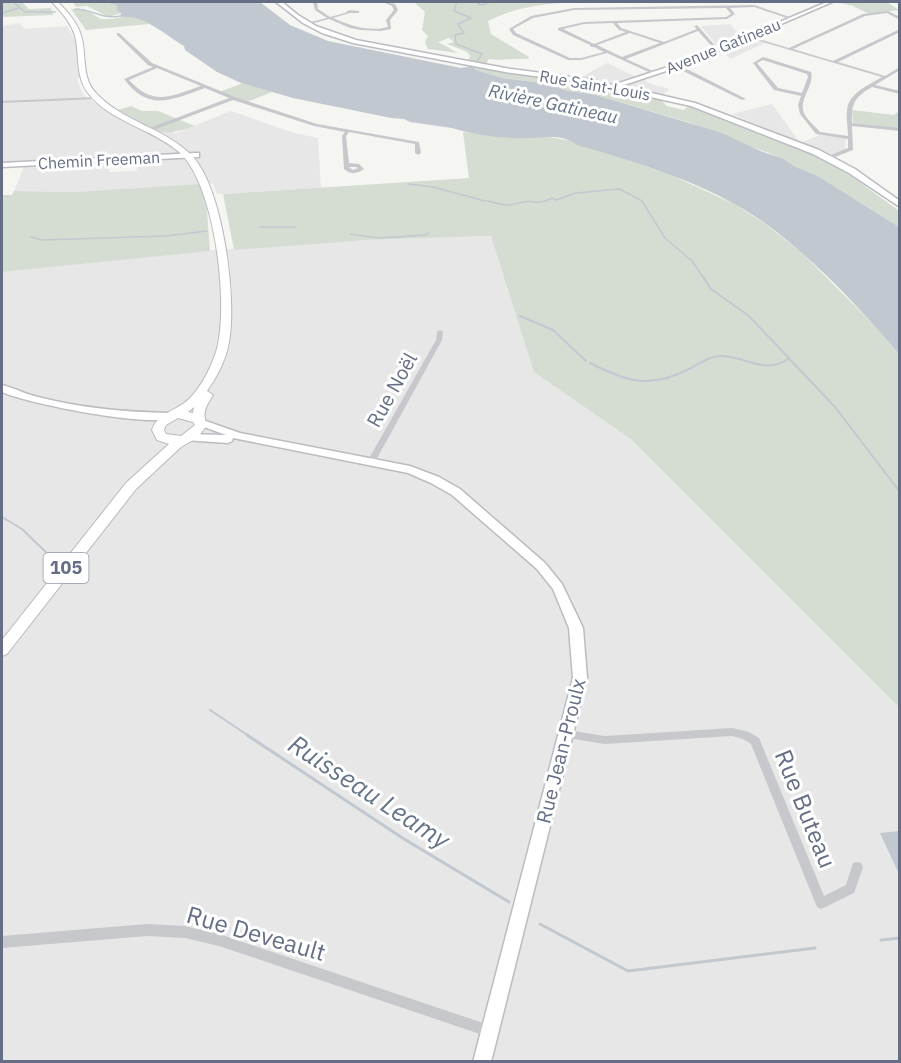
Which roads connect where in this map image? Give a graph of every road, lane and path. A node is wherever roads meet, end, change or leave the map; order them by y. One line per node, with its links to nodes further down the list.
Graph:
1 (55, 2): 36 (main road)
2 (279, 2): 13 (street, Rue Saint-Louis)
3 (315, 2): 8 (street)
4 (386, 2): 8 (street)
5 (830, 2): 9 (street, Avenue Gatineau)
6 (727, 6): 9 (street); 10 (street); 23 (street)
7 (348, 13): 8 (street)
8 (330, 17): 13 (street)
9 (791, 18): 18 (street, Avenue Gatineau)
10 (690, 19): 12 (street); 14 (street)
11 (900, 19): 21 (street)
12 (614, 22): 16 (street); 20 (street)
13 (307, 24): 33 (street, Rue Saint-Louis)
14 (698, 30): 19 (street); 22 (street)
15 (900, 30): 25 (street)
16 (630, 32): 19 (street); 20 (street)
17 (118, 34): 27 (street)
18 (748, 37): 21 (street); 22 (street, Avenue Gatineau)
19 (664, 43): 24 (street)
20 (592, 46): 23 (street)
21 (790, 49): 25 (street)
22 (717, 50): 26 (street, Avenue Gatineau)
23 (607, 52): 24 (street)
24 (621, 59): 29 (street)
25 (834, 62): 30 (street)
26 (677, 66): 29 (street, Avenue Gatineau); 38 (street)
27 (156, 67): 32 (street); 32 (street)
28 (900, 68): 30 (street)
29 (653, 74): 33 (street, Avenue Gatineau)
30 (885, 77): 31 (street)
31 (871, 85): 34 (street); 40 (street)
32 (206, 86): 37 (street)
33 (614, 86): 47 (street, Rue Saint-Louis)
34 (900, 93)
35 (804, 95): 35 (street); 44 (street)
36 (96, 98): 39 (street); 41 (main road, 105)
37 (233, 98): 41 (street); 43 (street)
38 (744, 99)
39 (2, 102)
40 (850, 124): 42 (street); 44 (street)
41 (148, 129): 46 (main road, 105)
42 (900, 130)
43 (347, 132): 45 (street); 49 (street)
44 (850, 138): 47 (street)
45 (418, 153)
46 (191, 155): 48 (street, Chemin Freeman); 54 (main road, 105); 55 (main road, 105)
47 (828, 158): 50 (street, Rue Saint-Louis)
48 (2, 165)
49 (347, 165)
50 (900, 205)
51 (440, 332): 59 (street, Rue Noël)
52 (2, 388): 53 (street)
53 (105, 412): 54 (street); 56 (street)
54 (172, 416): 55 (main road); 56 (main road, 105)
55 (199, 420): 57 (main road, 105); 58 (street, Rue Jean-Proulx)
56 (158, 432): 57 (main road); 60 (main road, 105)
57 (186, 439): 58 (street, Rue Jean-Proulx); 60 (main road, 105)
58 (274, 444): 59 (street, Rue Jean-Proulx)
59 (371, 462): 62 (street, Rue Jean-Proulx)
60 (131, 486): 61 (main road, 105)
61 (2, 650)
62 (567, 734): 63 (street, Rue Buteau); 65 (street, Rue Jean-Proulx)
63 (857, 867)
64 (2, 942): 65 (street, Rue Deveault)
65 (489, 1031): 66 (street, Rue Jean-Proulx)
66 (482, 1062)

